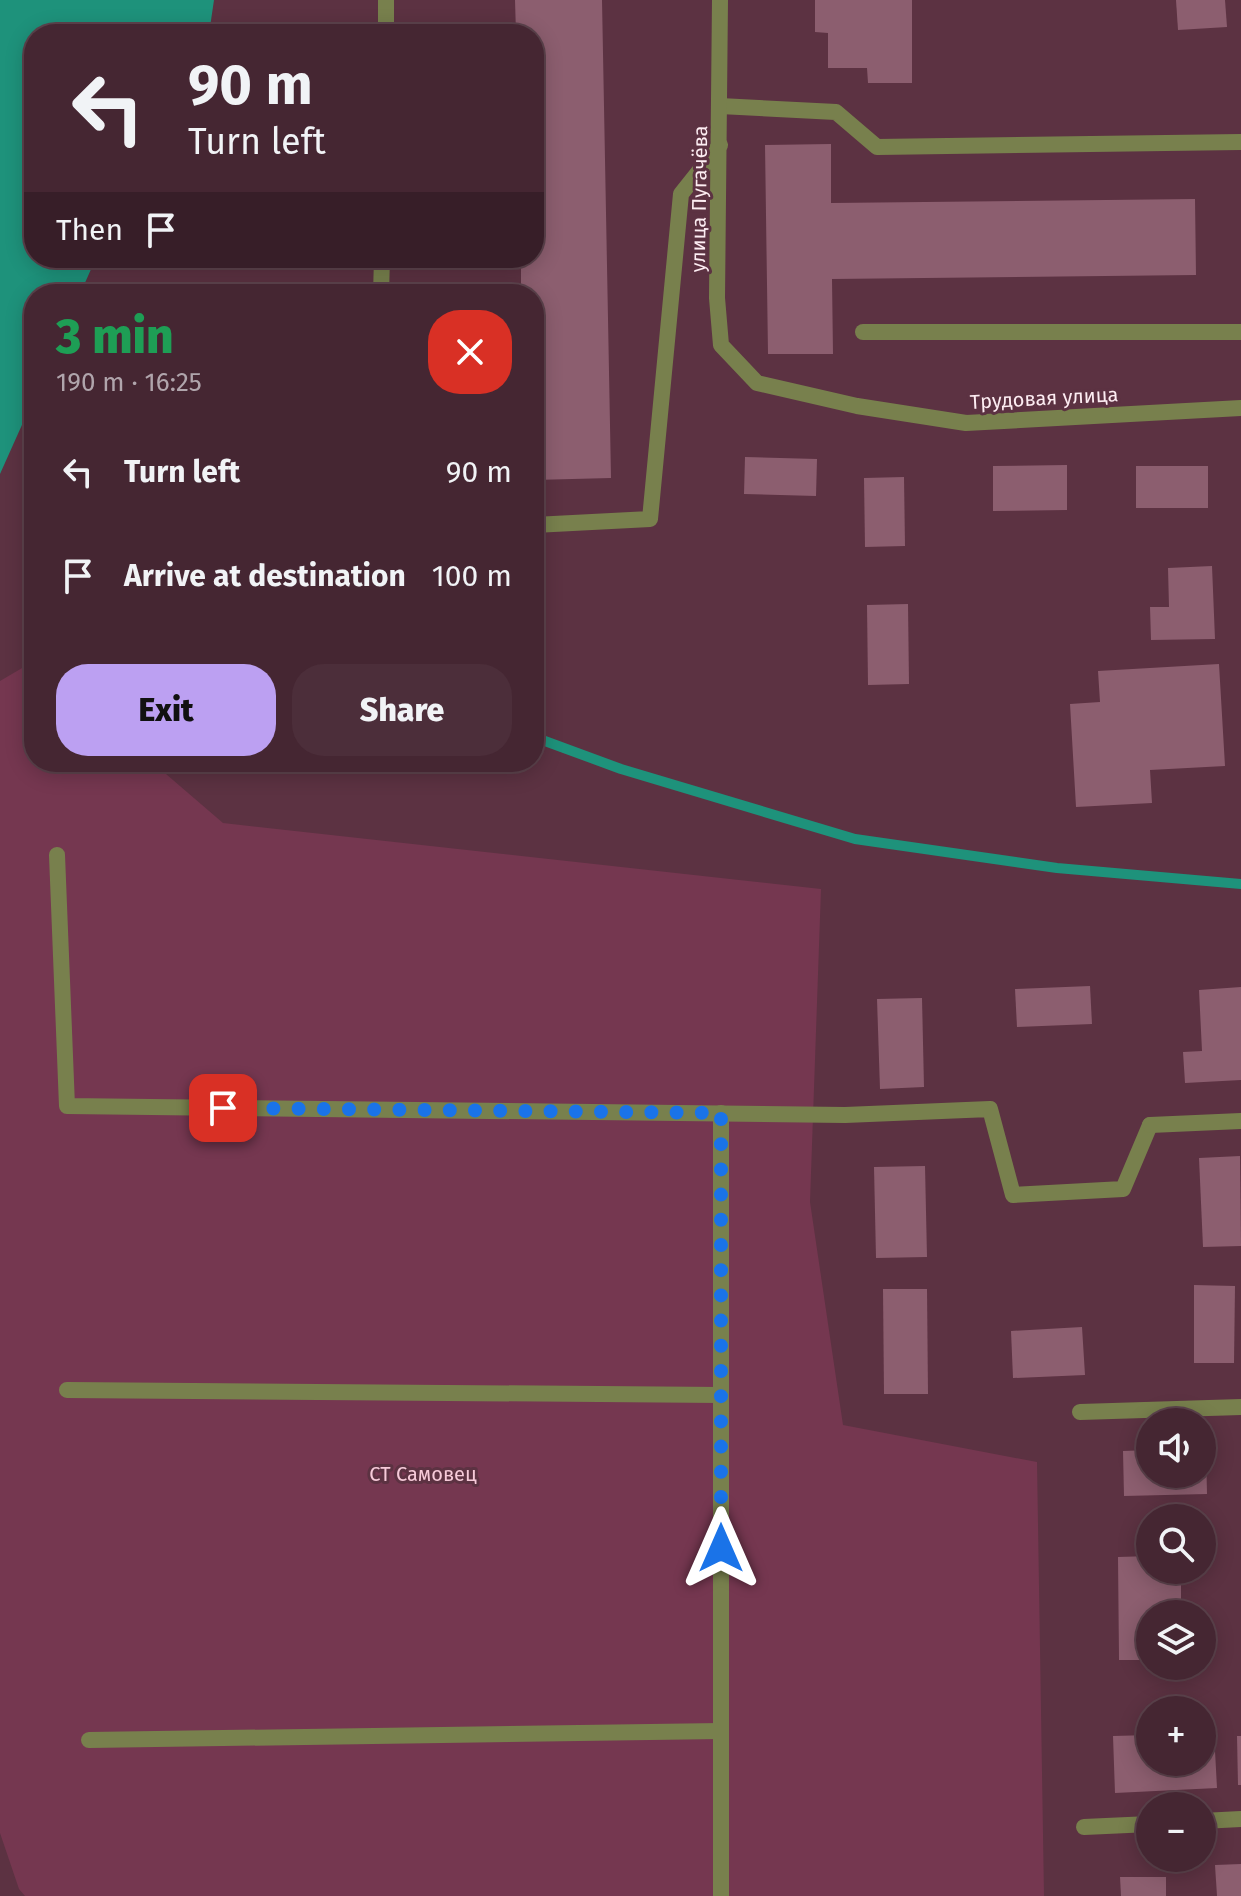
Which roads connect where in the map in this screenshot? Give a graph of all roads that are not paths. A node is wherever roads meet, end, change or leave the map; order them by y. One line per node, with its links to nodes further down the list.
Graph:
1 (386, 0): 3 (street)
2 (720, 0): 4 (street, улица Пугачёва)
3 (386, 24)
4 (720, 106): 5 (street); 6 (street, улица Пугачёва)
5 (1241, 142)
6 (720, 145): 9 (street, улица Пугачёва); 11 (street)
7 (863, 332): 8 (street)
8 (1241, 332)
9 (757, 383): 10 (street, Трудовая улица)
10 (1241, 408)
11 (544, 524)
12 (57, 855): 13 (street)
13 (721, 1113): 14 (street); 16 (street)
14 (1241, 1121)
15 (67, 1390): 16 (street)
16 (721, 1395): 19 (street)
17 (1241, 1407): 18 (street)
18 (1080, 1412)
19 (721, 1731): 20 (street); 25 (street)
20 (89, 1740)
21 (1241, 1819): 22 (street)
22 (1216, 1820)
23 (1136, 1825): 24 (street)
24 (1084, 1827)
25 (721, 1896)

